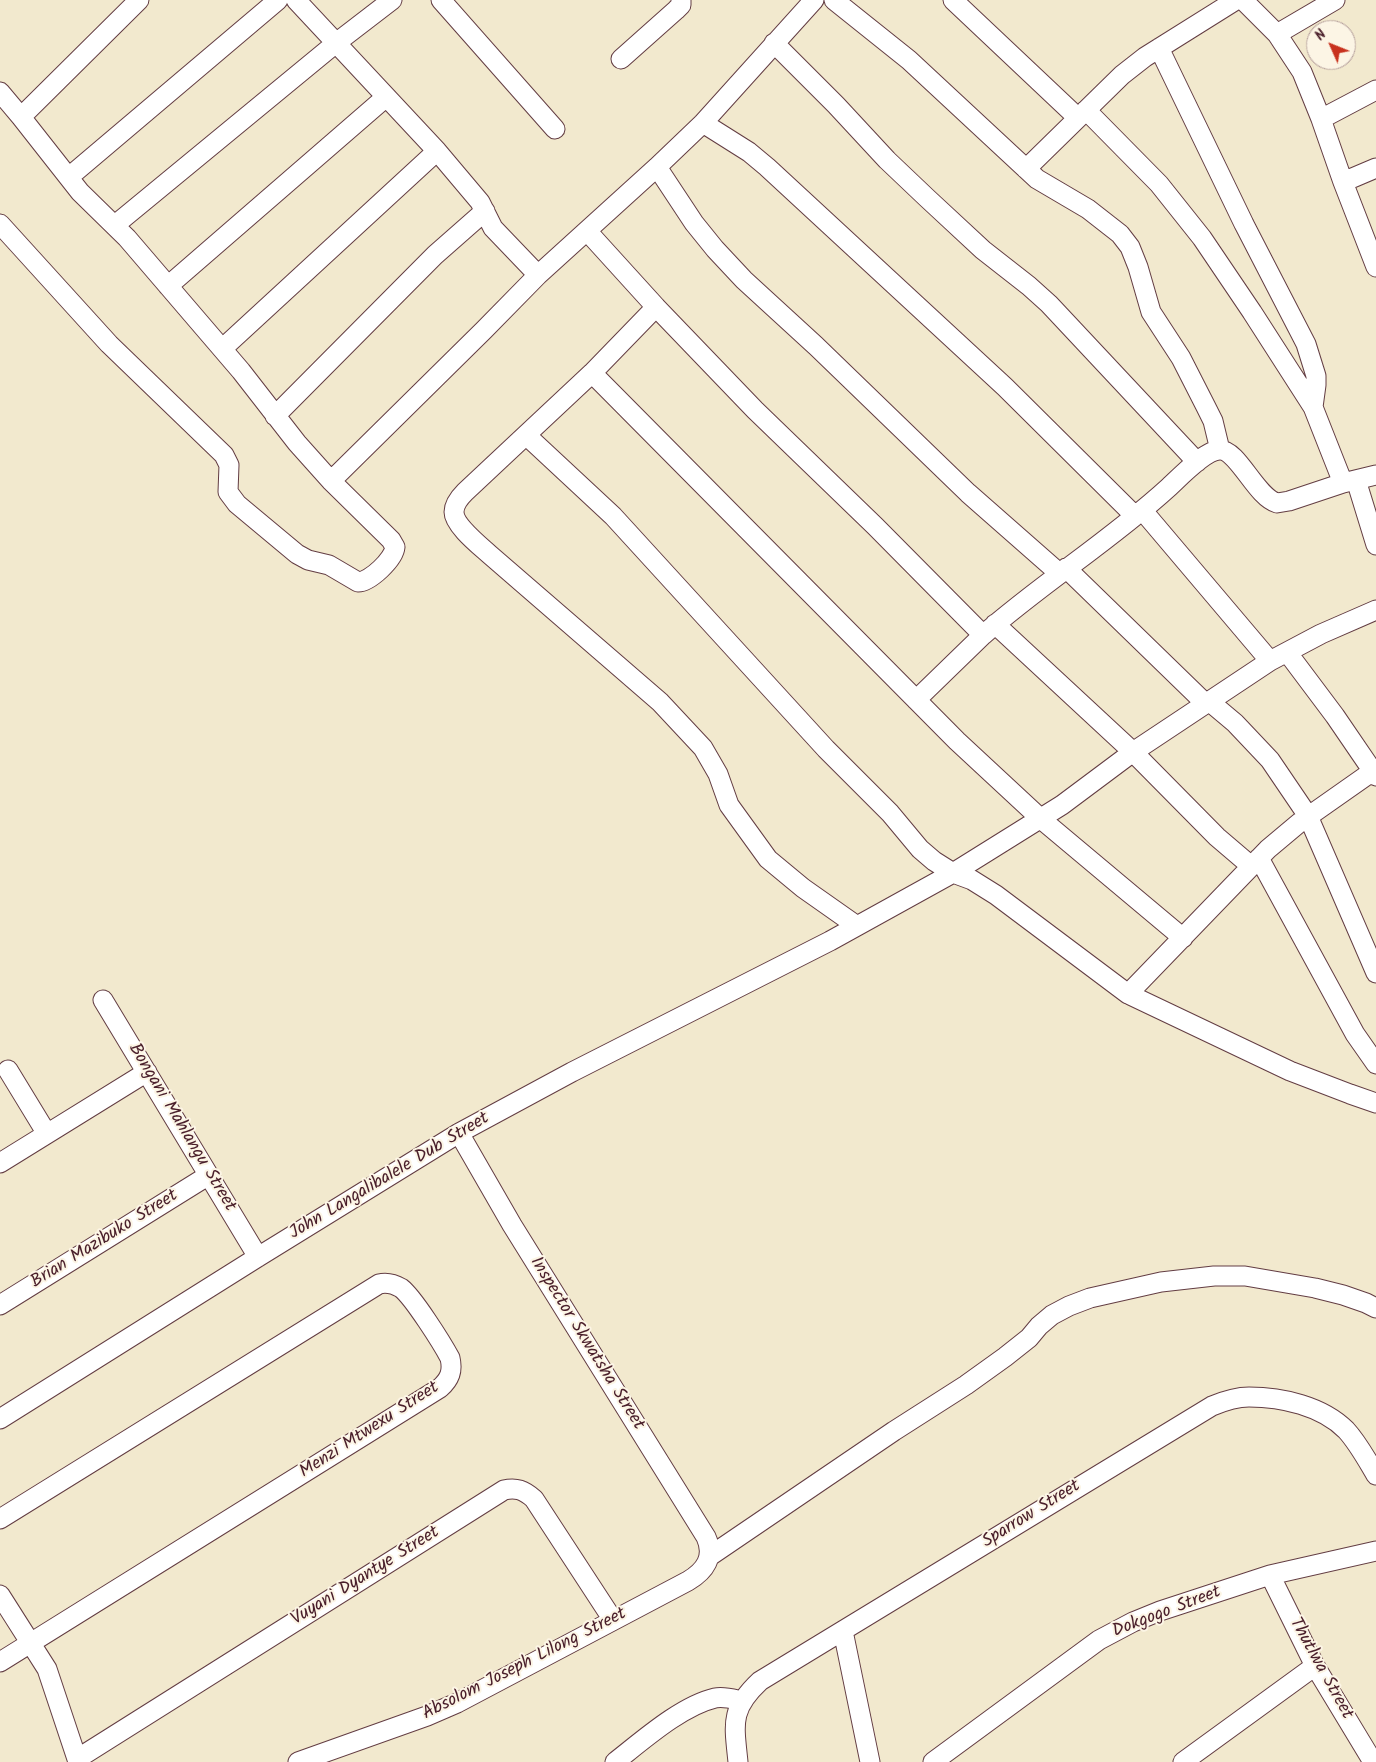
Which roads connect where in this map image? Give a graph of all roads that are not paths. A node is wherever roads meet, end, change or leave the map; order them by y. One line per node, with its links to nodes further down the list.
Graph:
1 (139, 0): 22 (street)
2 (278, 0): 30 (street)
3 (296, 0): 14 (street)
4 (392, 0): 14 (street)
5 (441, 0): 25 (street)
6 (681, 0): 17 (street)
7 (814, 0): 15 (street)
8 (834, 0): 29 (street)
9 (953, 0): 21 (street)
10 (1236, 0): 16 (street)
11 (1242, 0): 13 (street)
12 (1335, 0): 13 (street)
13 (1277, 34): 23 (street)
14 (336, 43): 20 (street); 34 (street)
15 (774, 43): 24 (street); 47 (street)
16 (1159, 48): 21 (street); 43 (street)
17 (621, 59)
18 (1376, 90): 23 (street)
19 (0, 92): 22 (street)
20 (386, 97): 26 (street); 39 (street)
21 (1082, 114): 29 (street); 43 (street)
22 (21, 117): 30 (street)
23 (1321, 119): 31 (street)
24 (703, 123): 27 (street); 51 (street)
25 (555, 129)
26 (437, 151): 32 (street); 41 (street)
27 (657, 168): 35 (street); 53 (street)
28 (1376, 168): 31 (street)
29 (1026, 169): 46 (street)
30 (69, 176): 34 (street)
31 (1342, 182): 36 (street)
32 (485, 211): 38 (street); 44 (street)
33 (0, 224): 49 (street)
34 (115, 225): 39 (street)
35 (588, 231): 38 (street); 40 (street)
36 (1371, 237): 37 (street)
37 (1376, 266)
38 (538, 275): 49 (street)
39 (168, 286): 41 (street)
40 (656, 307): 42 (street); 55 (street)
41 (222, 349): 44 (street)
42 (592, 373): 45 (street); 57 (street)
43 (1313, 407): 50 (street)
44 (275, 416): 49 (street)
45 (526, 435): 64 (street); 65 (street)
46 (1220, 450): 47 (street); 50 (street)
47 (1197, 462): 51 (street)
48 (1376, 475): 50 (street)
49 (331, 481)
50 (1349, 481): 52 (street)
51 (1139, 514): 53 (street); 56 (street)
52 (1376, 545)
53 (1063, 571): 55 (street); 58 (street)
54 (1376, 610): 56 (street, John Langalibalele Dub Street)
55 (989, 630): 57 (street); 59 (street)
56 (1278, 657): 58 (street, John Langalibalele Dub Street); 60 (street)
57 (916, 700): 62 (street)
58 (1208, 703): 59 (street, John Langalibalele Dub Street); 61 (street)
59 (1133, 752): 62 (street, John Langalibalele Dub Street); 63 (street)
60 (1374, 773): 61 (street)
61 (1308, 816): 63 (street); 67 (street)
62 (1041, 819): 64 (street, John Langalibalele Dub Street); 66 (street)
63 (1255, 862): 66 (street); 70 (street)
64 (953, 873): 65 (street, John Langalibalele Dub Street); 68 (street)
65 (856, 926): 75 (street, John Langalibalele Dub Street)
66 (1183, 938): 68 (street)
67 (1376, 973)
68 (1128, 994): 73 (street)
69 (103, 1000): 72 (street, Bongani Mahlangu Street)
70 (1376, 1064)
71 (8, 1070): 74 (street)
72 (147, 1072): 74 (street); 77 (street, Bongani Mahlangu Street)
73 (1376, 1103)
74 (47, 1134): 76 (street)
75 (459, 1134): 78 (street, John Langalibalele Dub Street); 85 (street, Inspector Skwatsha Street)
76 (0, 1163)
77 (210, 1175): 78 (street, Bongani Mahlangu Street); 79 (street, Brian Mazibuko Street)
78 (258, 1257): 81 (street, John Langalibalele Dub Street)
79 (0, 1305)
80 (1376, 1308): 85 (street)
81 (0, 1419)
82 (1376, 1475): 89 (street, Sparrow Street)
83 (0, 1519): 90 (street, Menzi Mtwexu Street)
84 (1376, 1551): 86 (street, Dokgogo Street)
85 (710, 1556): 88 (street, Absolom Joseph Lilong Street)
86 (1270, 1575): 92 (street, Thutlwa Street); 99 (street, Dokgogo Street)
87 (0, 1595): 90 (street)
88 (613, 1620): 94 (street, Vuyani Dyantye Street); 95 (street, Absolom Joseph Lilong Street)
89 (844, 1631): 93 (street, Sparrow Street); 98 (street)
90 (31, 1644): 91 (street, Menzi Mtwexu Street); 94 (street)
91 (0, 1662)
92 (1315, 1666): 100 (street); 101 (street, Thutlwa Street)
93 (742, 1701): 96 (street); 97 (street, Sparrow Street)
94 (78, 1760)
95 (298, 1762)
96 (615, 1762)
97 (738, 1762)
98 (870, 1762)
99 (934, 1762)
100 (1182, 1762)
101 (1373, 1762)

